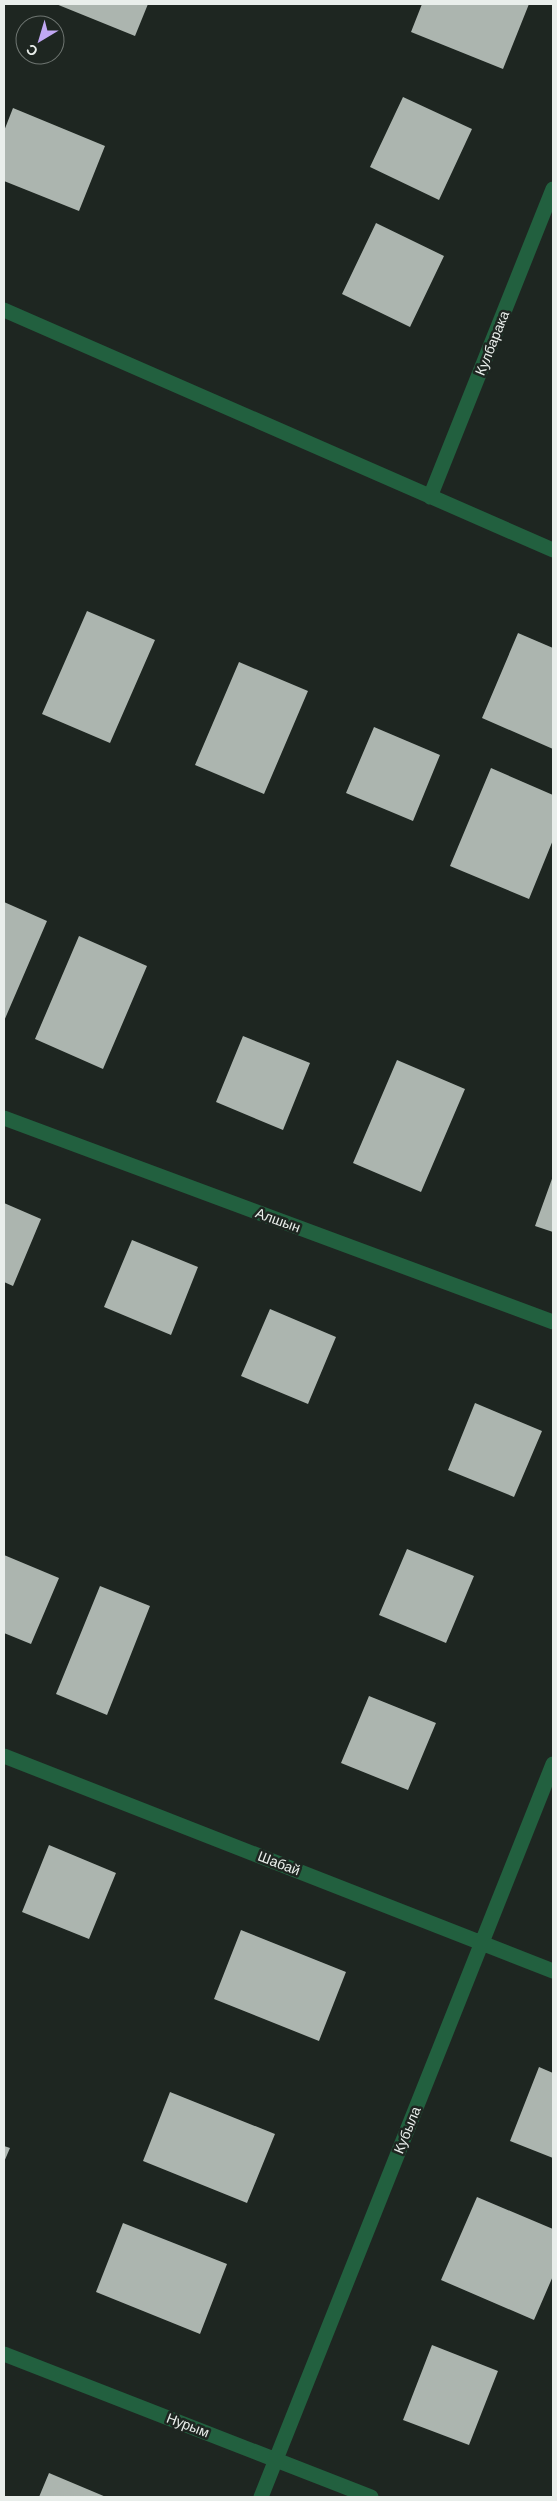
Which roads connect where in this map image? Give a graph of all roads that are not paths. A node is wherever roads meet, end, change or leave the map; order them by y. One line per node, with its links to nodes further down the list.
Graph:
1 (553, 189): 3 (street, Кулбарака)
2 (4, 310): 3 (street)
3 (430, 497): 4 (street)
4 (553, 550)
5 (4, 1118): 6 (street, Алшын)
6 (553, 1322)
7 (4, 1756): 9 (street, Шабай)
8 (553, 1764): 9 (street, Кубыла)
9 (482, 1943): 10 (street, Шабай); 12 (street, Кубыла)
10 (553, 1971)
11 (4, 2354): 12 (street, Нурым)
12 (276, 2459): 13 (street, Кубыла); 14 (street, Нурым)
13 (261, 2497)
14 (371, 2497)

